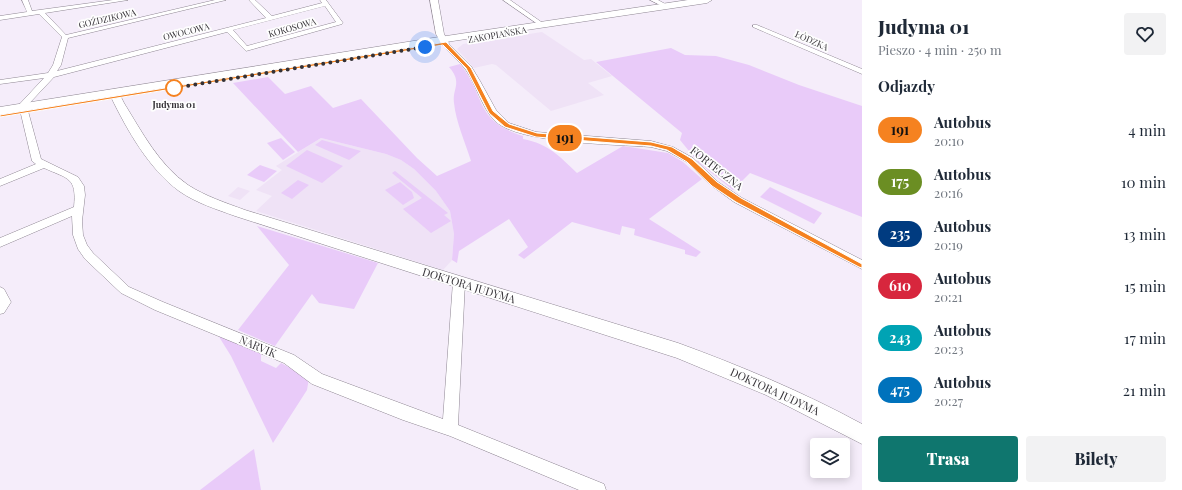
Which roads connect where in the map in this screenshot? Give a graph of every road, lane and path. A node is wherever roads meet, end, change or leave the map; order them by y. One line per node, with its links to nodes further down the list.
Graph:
1 (25, 0): 12 (street)
2 (125, 0): 11 (street)
3 (223, 0): 18 (street, GOŹDZIKOWA)
4 (252, 0): 14 (street)
5 (434, 0): 19 (street)
6 (506, 0): 15 (street)
7 (653, 0): 10 (street)
8 (707, 0): 10 (main road, ZAKOPIAŃSKA)
9 (324, 2): 14 (street, OWOCOWA); 17 (street, KOKOSOWA)
10 (666, 6): 15 (main road, ZAKOPIAŃSKA)
11 (40, 12): 12 (street); 18 (street)
12 (30, 13): 13 (street)
13 (0, 18)
14 (271, 19): 17 (street, OWOCOWA)
15 (544, 26): 19 (main road, ZAKOPIAŃSKA)
16 (755, 26): 20 (street, ŁÓDZKA)
17 (229, 30): 21 (street, OWOCOWA)
18 (65, 37): 21 (street)
19 (444, 42): 23 (main road, ZAKOPIAŃSKA); 31 (street, FORTECZNA)
20 (862, 72)
21 (51, 75): 22 (street, OWOCOWA); 24 (street)
22 (0, 82)
23 (116, 95): 24 (main road, ZAKOPIAŃSKA); 32 (street, DOKTORA JUDYMA)
24 (22, 110): 25 (main road, ZAKOPIAŃSKA); 26 (main road, ZAKOPIAŃSKA); 27 (street)
25 (0, 111)
26 (0, 115)
27 (42, 165): 28 (street); 29 (street, NARVIK)
28 (0, 183)
29 (78, 209): 30 (street); 35 (street, NARVIK)
30 (0, 243)
31 (862, 264)
32 (459, 282): 35 (street); 36 (street, DOKTORA JUDYMA)
33 (0, 292): 34 (street)
34 (0, 309)
35 (450, 429): 37 (street, NARVIK)
36 (862, 434)
37 (598, 490)

